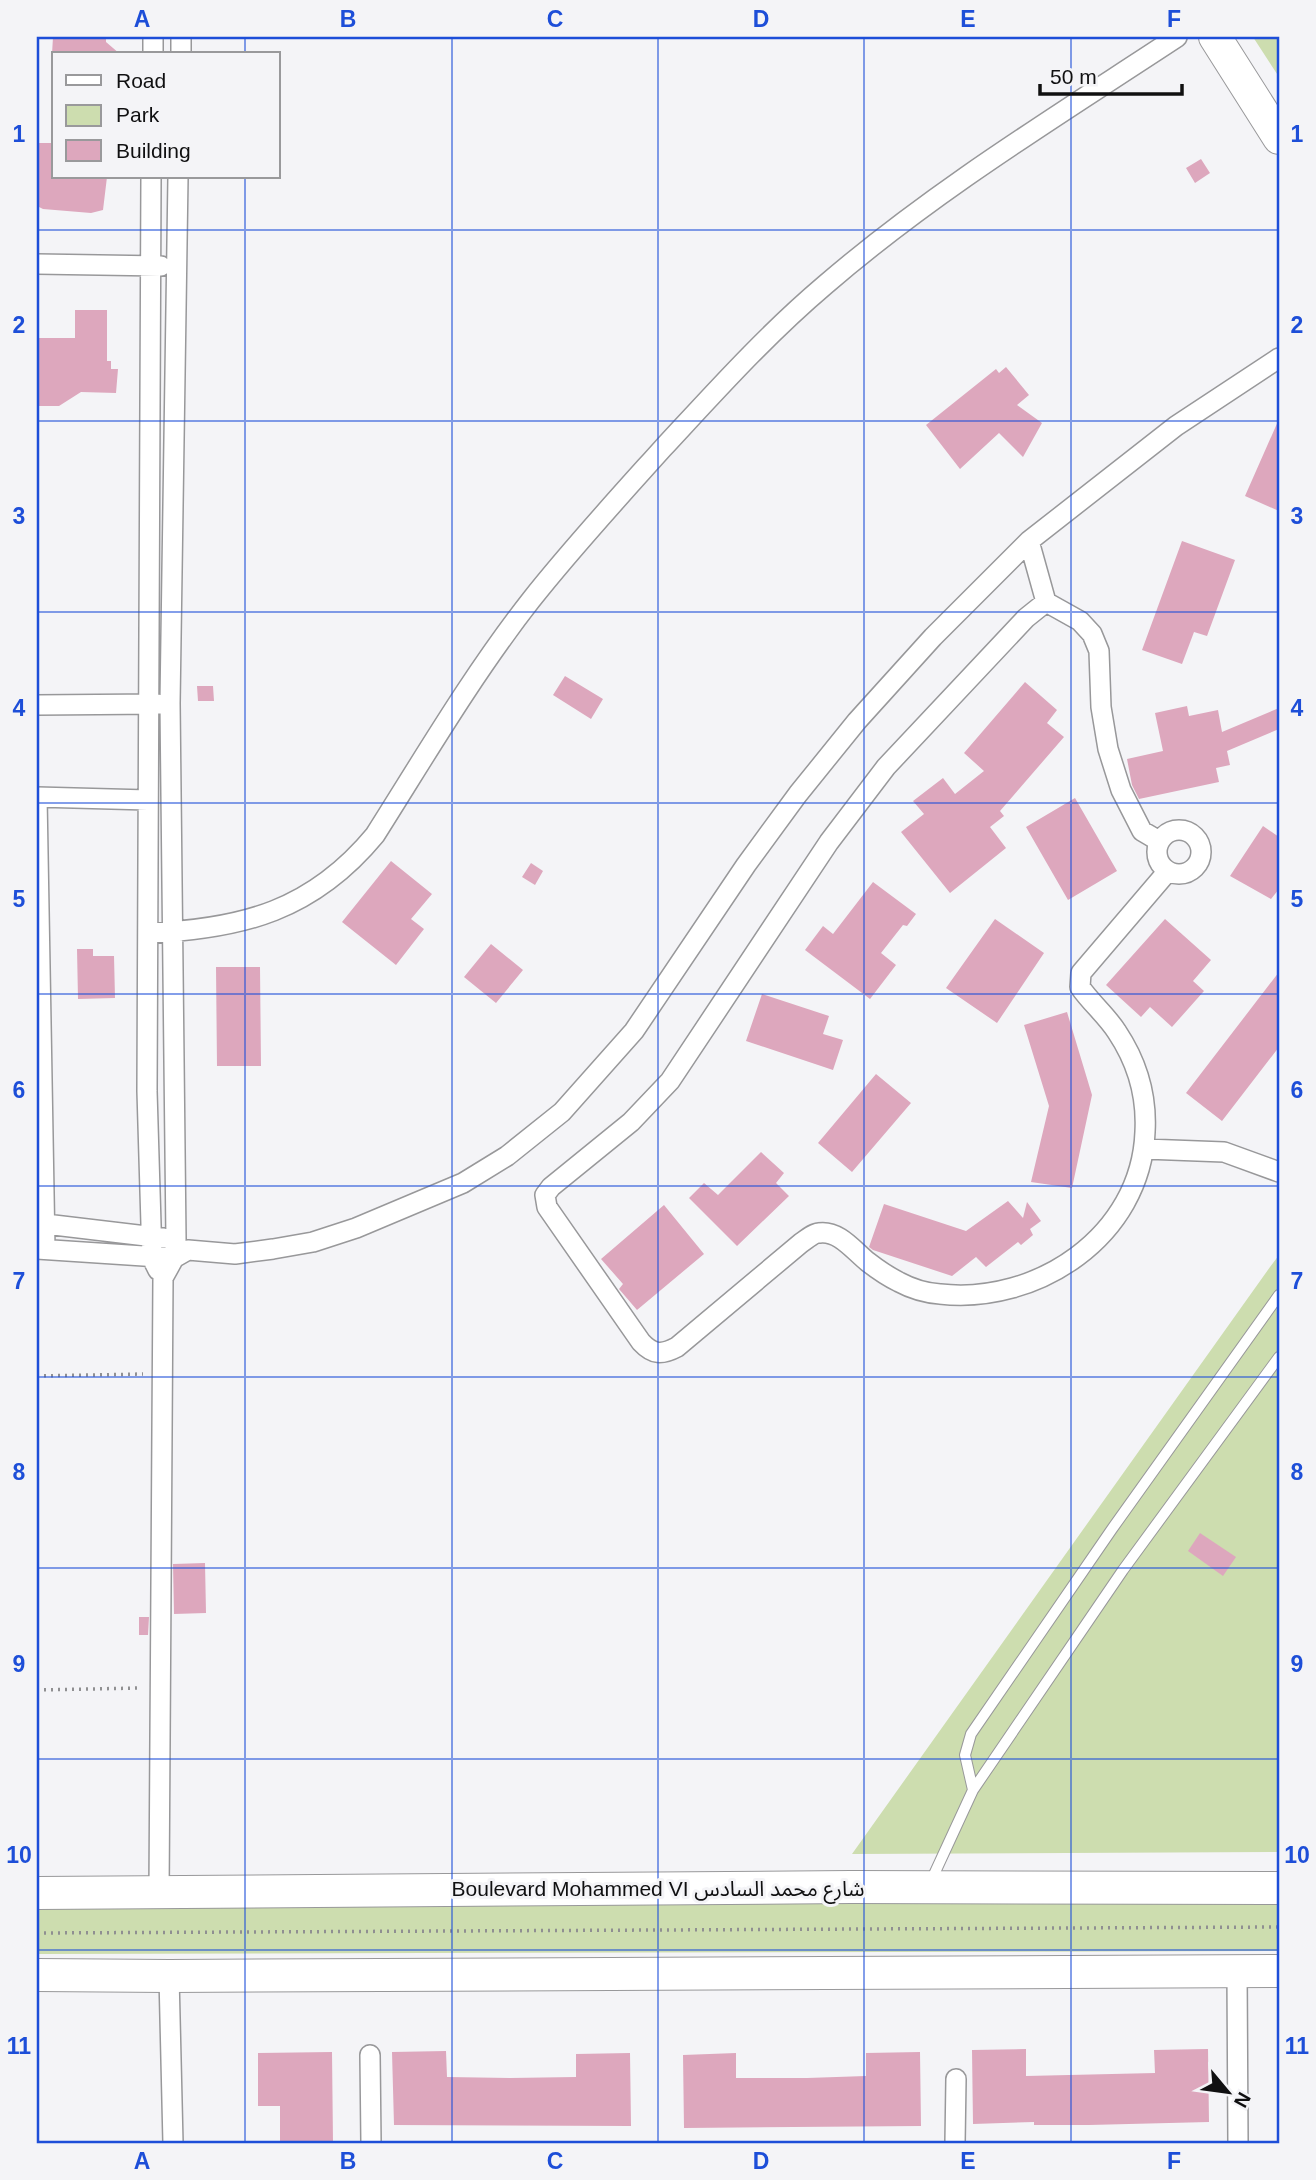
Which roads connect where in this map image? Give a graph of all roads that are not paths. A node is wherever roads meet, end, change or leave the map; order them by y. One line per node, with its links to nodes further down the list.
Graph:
1 (1177, 37): 19 (street)
2 (1215, 37): 3 (main road)
3 (1279, 138)
4 (151, 178): 8 (street)
5 (178, 178): 7 (street)
6 (37, 264): 8 (street)
7 (176, 266): 8 (street); 12 (street)
8 (149, 267): 13 (street)
9 (1279, 358): 10 (street)
10 (1029, 541): 11 (street); 27 (street)
11 (1046, 602): 17 (street); 22 (street)
12 (170, 703): 13 (street); 19 (street)
13 (148, 704): 14 (street); 16 (street)
14 (37, 705)
15 (37, 797): 16 (street); 21 (street)
16 (148, 800): 20 (street)
17 (1159, 841): 18 (street); 18 (street)
18 (1168, 872): 22 (street)
19 (172, 932): 20 (street); 27 (street)
20 (149, 933): 25 (street)
21 (38, 964): 24 (street)
22 (1144, 1149): 23 (street)
23 (1279, 1172)
24 (41, 1224): 25 (street); 26 (street)
25 (152, 1236): 27 (street); 28 (street)
26 (41, 1249): 28 (street)
27 (179, 1249): 28 (street); 29 (street)
28 (152, 1258): 29 (street)
29 (163, 1278): 36 (street)
30 (1279, 1296): 32 (lane)
31 (1279, 1357): 32 (lane)
32 (973, 1790): 33 (lane)
33 (928, 1888): 34 (main road, Boulevard Mohammed VI شارع محمد السادس); 36 (main road, Boulevard Mohammed VI شارع محمد السادس)
34 (1279, 1888)
35 (37, 1893): 36 (main road, Boulevard Mohammed VI شارع محمد السادس)
36 (159, 1893)
37 (1237, 1971): 38 (main road); 40 (main road); 46 (street)
38 (1279, 1971)
39 (37, 1975): 40 (main road)
40 (169, 1976): 43 (street)
41 (370, 2055): 44 (street)
42 (956, 2079): 45 (street)
43 (173, 2143)
44 (371, 2143)
45 (955, 2143)
46 (1238, 2143)

